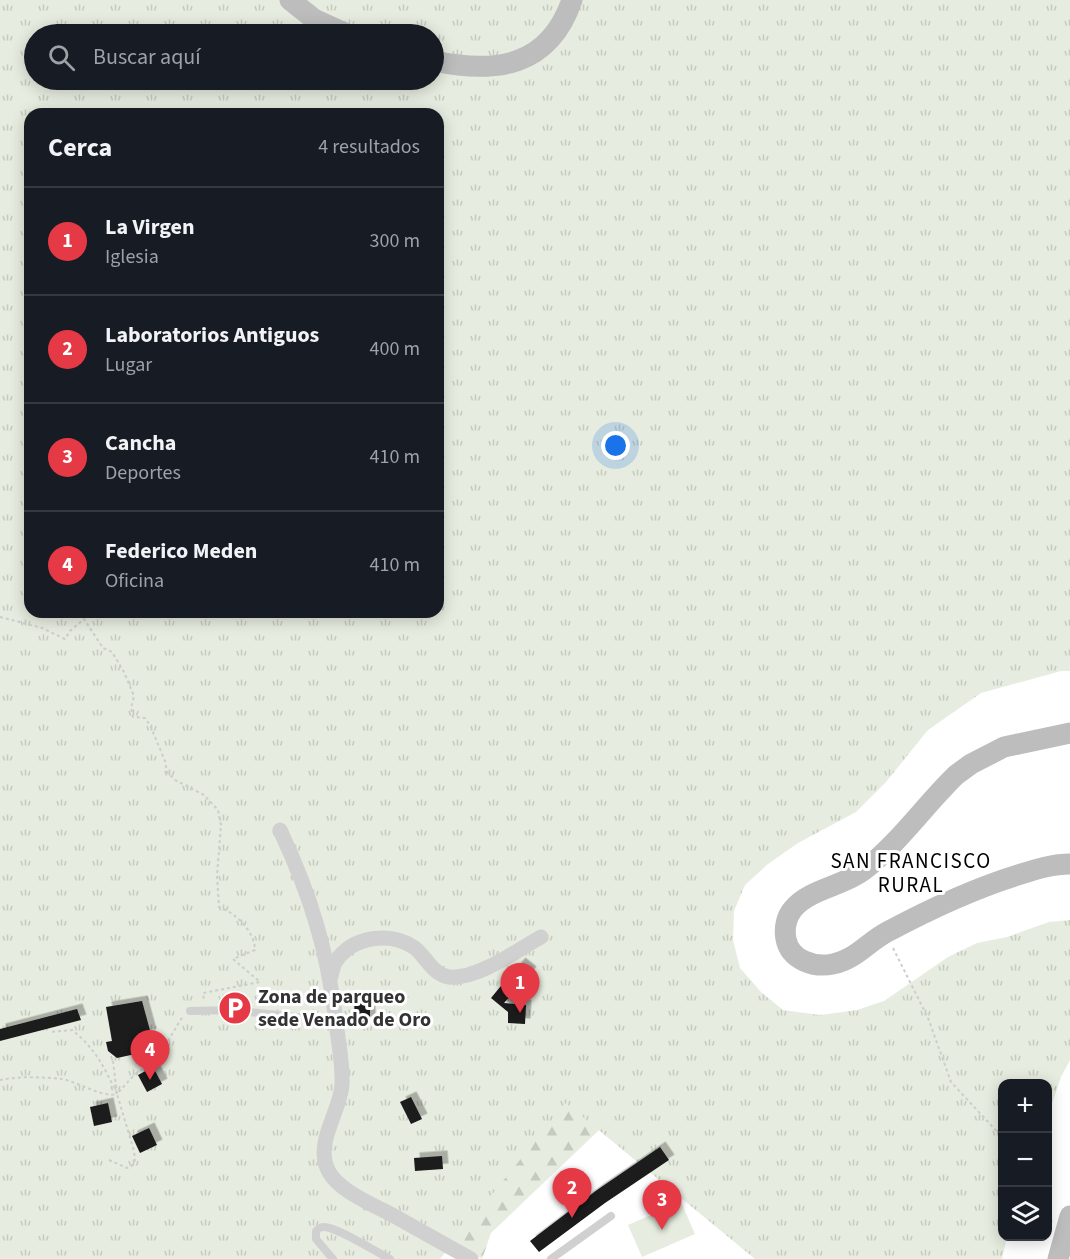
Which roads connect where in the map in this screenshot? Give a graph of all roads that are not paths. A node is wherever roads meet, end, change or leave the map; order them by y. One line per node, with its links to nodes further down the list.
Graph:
1 (290, 0): 3 (main road)
2 (572, 0): 4 (main road)
3 (322, 24)
4 (444, 62)
5 (1070, 733): 7 (main road)
6 (280, 830): 9 (street)
7 (1070, 864)
8 (541, 936): 9 (street)
9 (330, 979): 11 (street)
10 (190, 1011): 11 (lane)
11 (336, 1021): 16 (street)
12 (611, 1216): 17 (lane)
13 (1070, 1216): 18 (main road)
14 (333, 1259): 15 (lane)
15 (390, 1259)
16 (471, 1259)
17 (551, 1259)
18 (1058, 1259)

